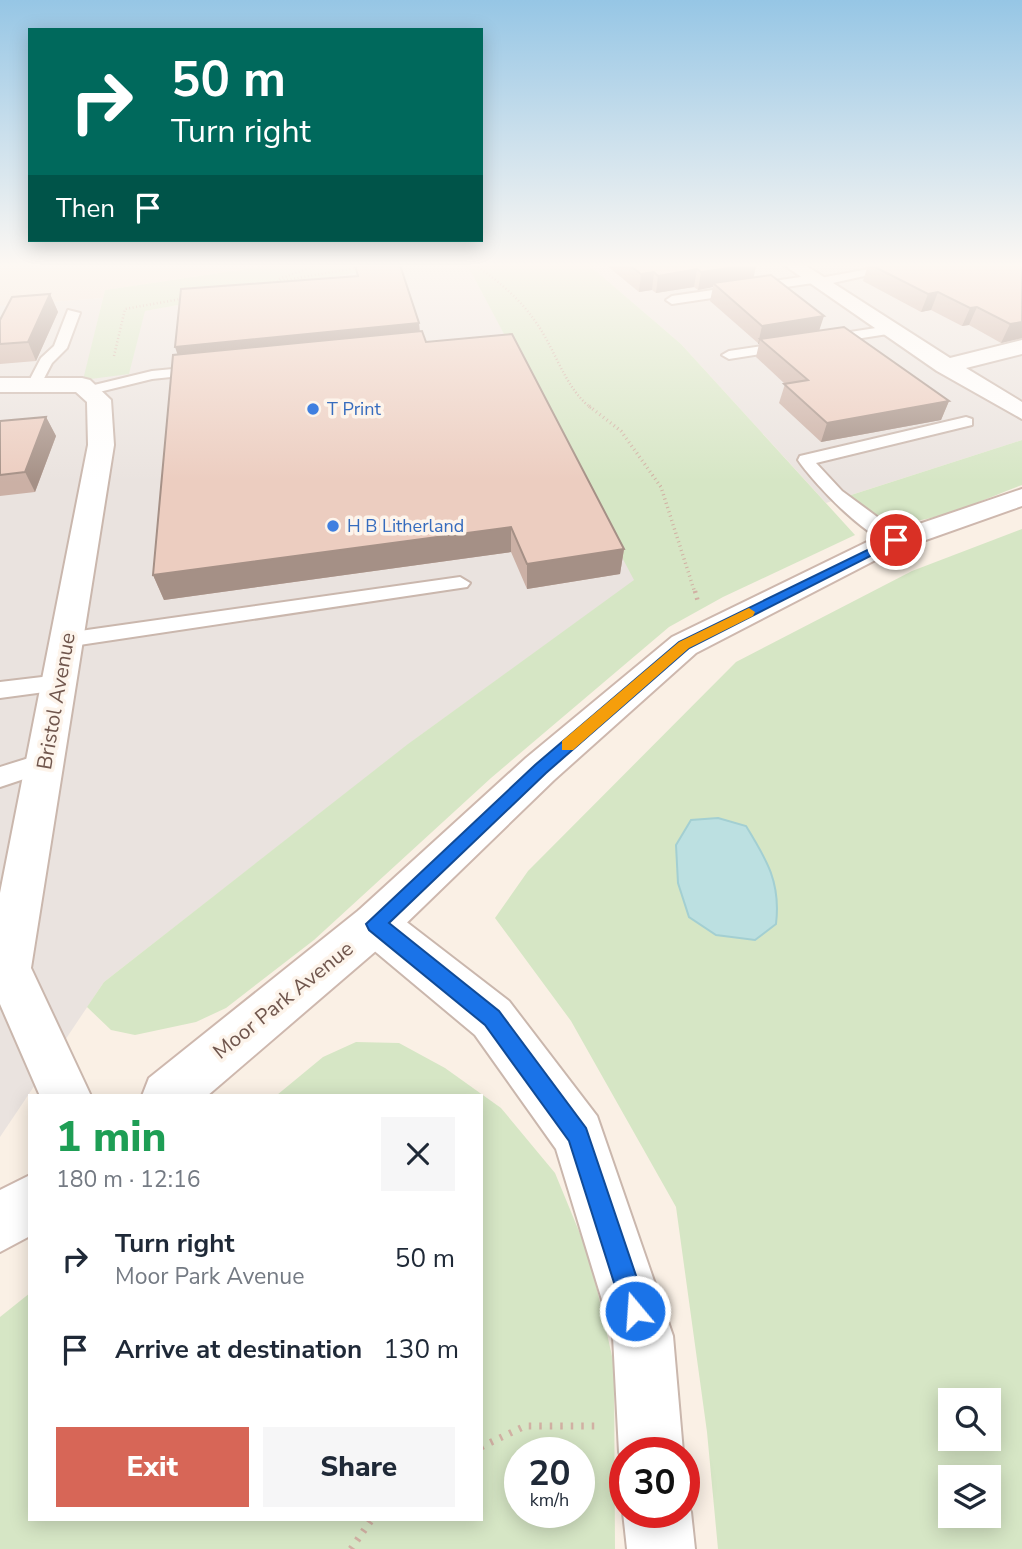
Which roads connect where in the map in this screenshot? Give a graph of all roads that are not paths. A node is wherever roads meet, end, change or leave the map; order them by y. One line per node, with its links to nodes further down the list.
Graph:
1 (64, 337): 8 (lane)
2 (842, 337): 5 (lane)
3 (900, 337): 6 (street)
4 (1022, 347): 6 (street)
5 (729, 355)
6 (945, 366): 11 (street)
7 (223, 368): 10 (lane)
8 (35, 383): 9 (street); 10 (street)
9 (0, 385)
10 (87, 388): 16 (street, Bristol Avenue)
11 (1022, 412)
12 (966, 422): 14 (lane)
13 (1022, 497): 14 (street, Moor Park Avenue)
14 (896, 540): 21 (street, Moor Park Avenue)
15 (460, 583): 16 (lane)
16 (66, 640): 17 (street, Bristol Avenue)
17 (59, 682): 18 (lane); 19 (street, Bristol Avenue)
18 (0, 691)
19 (45, 762): 20 (lane); 22 (street, Bristol Avenue)
20 (0, 777)
21 (375, 924): 23 (street, Moor Park Avenue); 26 (street)
22 (65, 1094)
23 (169, 1094)
24 (28, 1203): 25 (street)
25 (0, 1224)
26 (650, 1437)
27 (659, 1528): 28 (street)
28 (661, 1549)

